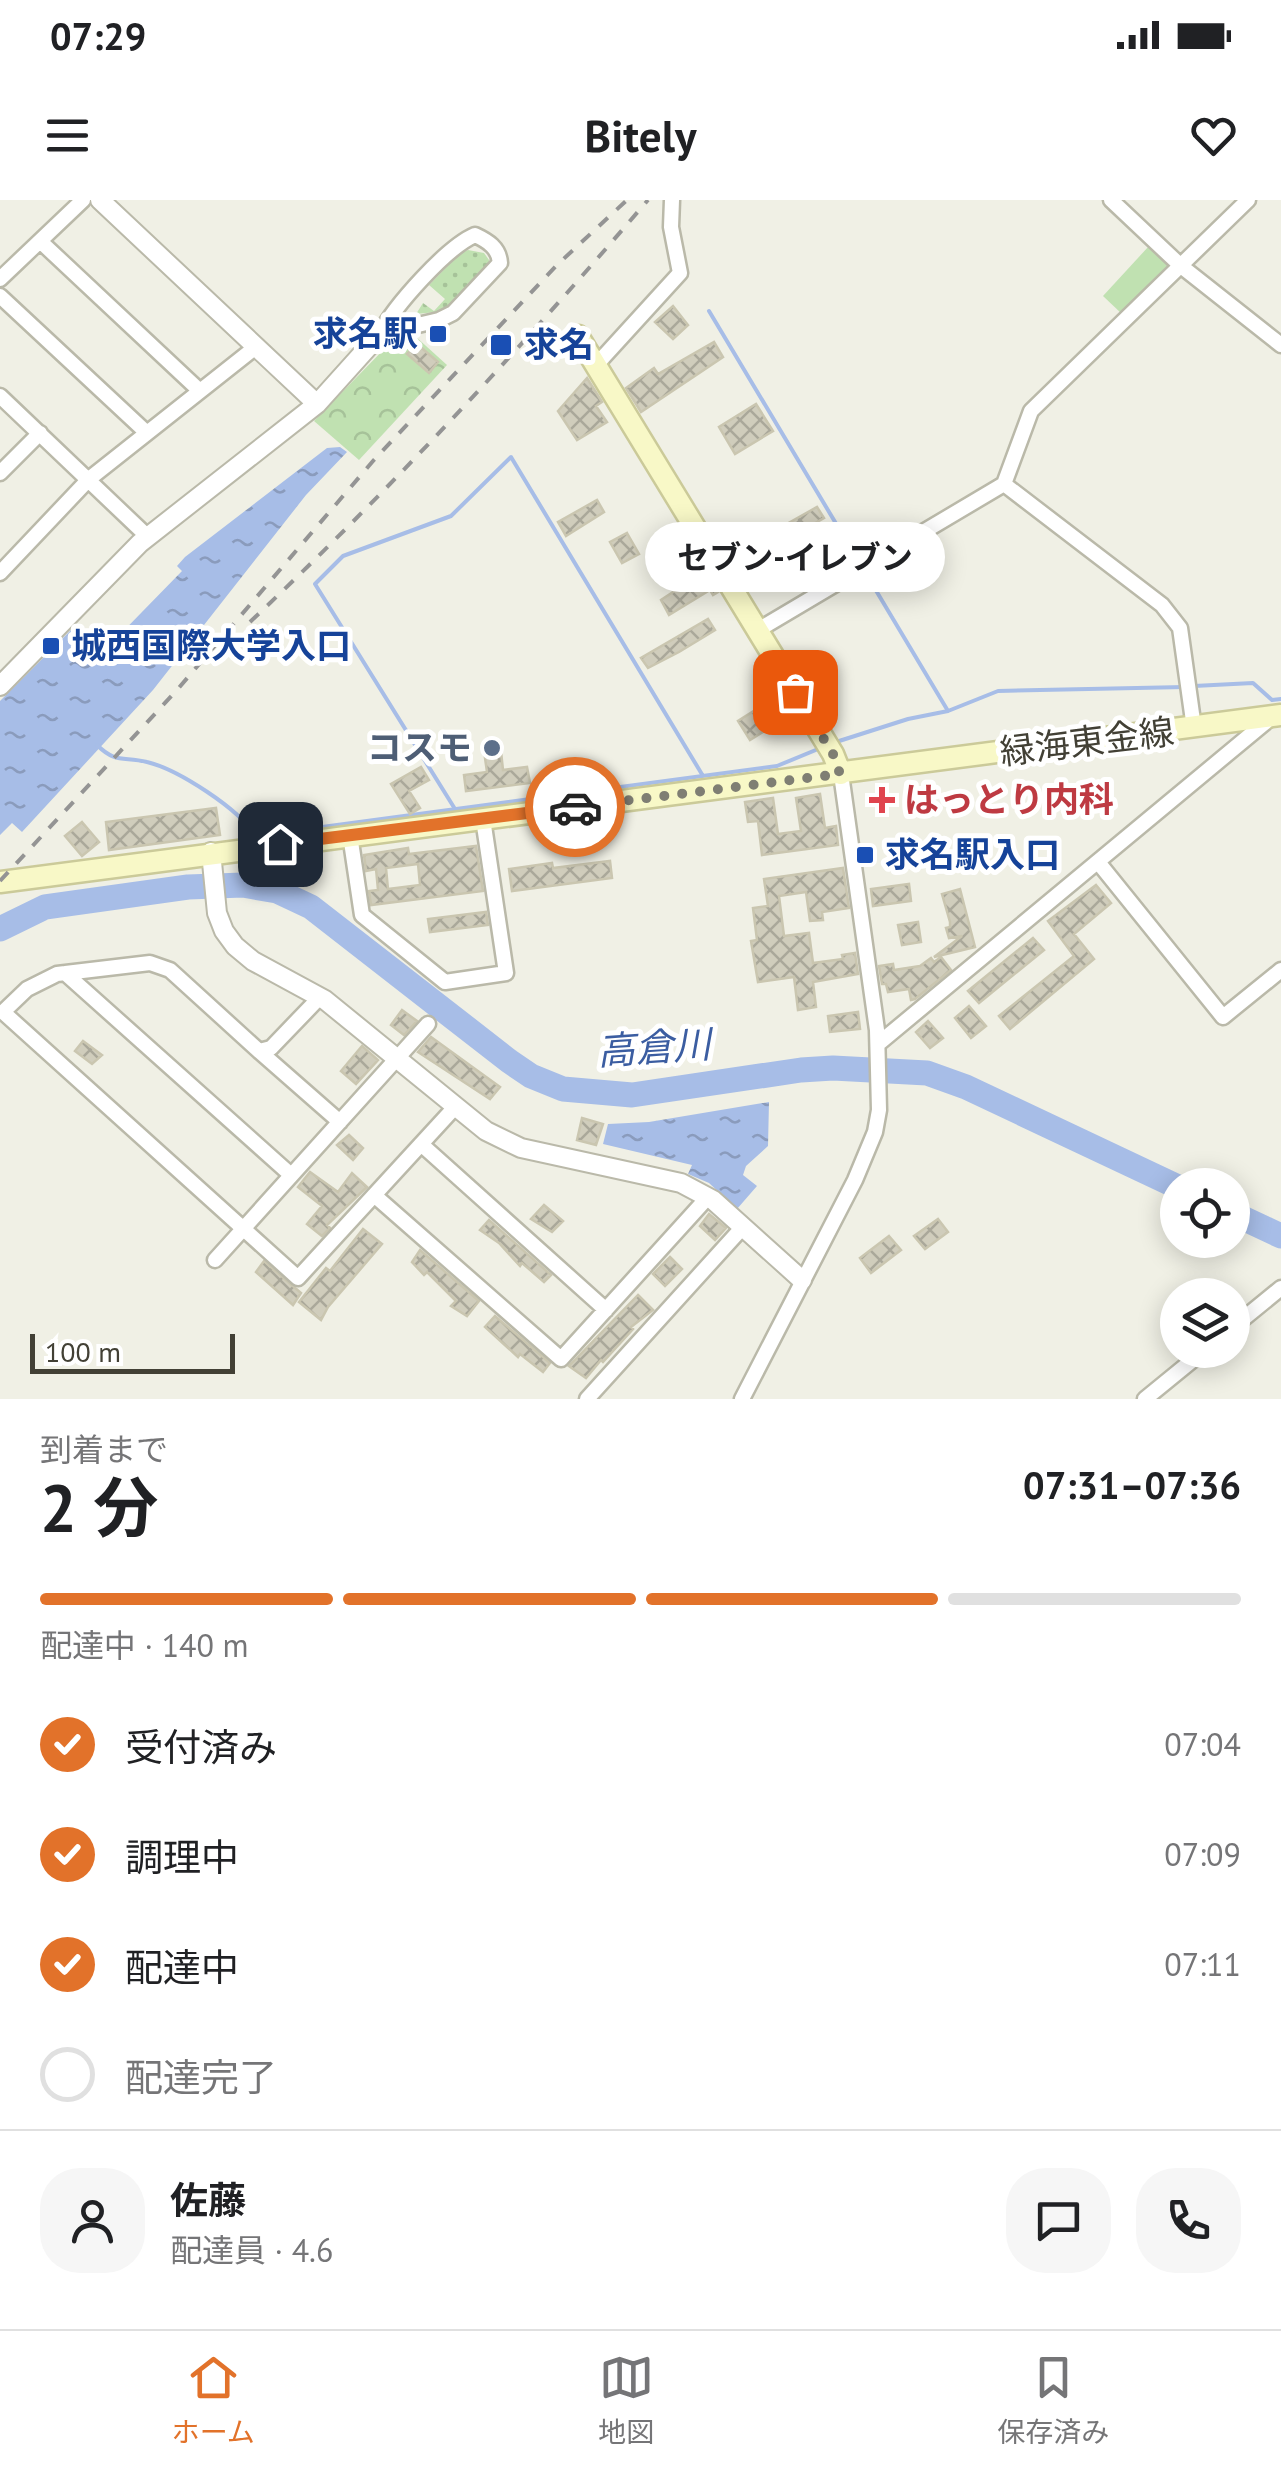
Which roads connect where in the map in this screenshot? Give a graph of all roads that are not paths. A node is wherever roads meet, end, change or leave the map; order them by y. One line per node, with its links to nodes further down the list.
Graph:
1 (84, 200): 6 (street)
2 (100, 200): 13 (street)
3 (672, 200): 14 (street)
4 (1110, 200): 7 (street)
5 (1248, 200): 7 (street)
6 (40, 241): 8 (street); 15 (street)
7 (1181, 266): 12 (street); 22 (street)
8 (0, 280)
9 (0, 296): 19 (street)
10 (380, 334): 10 (street); 17 (street)
11 (578, 336): 14 (main road)
12 (1281, 345)
13 (257, 346): 15 (street); 17 (street)
14 (598, 364): 25 (main road)
15 (200, 391): 19 (street)
16 (0, 396): 18 (street)
17 (318, 404): 23 (street)
18 (40, 433): 20 (street); 21 (street)
19 (148, 433): 21 (street)
20 (0, 473)
21 (90, 479): 23 (street); 24 (street)
22 (1004, 484): 25 (street); 28 (street)
23 (147, 536): 26 (street)
24 (0, 572)
25 (758, 630): 29 (main road)
26 (4, 675)
27 (1278, 716): 28 (main road, 緑海東金線); 33 (street)
28 (1194, 728): 29 (main road, 緑海東金線)
29 (840, 774): 30 (main road, 緑海東金線); 39 (street)
30 (483, 818): 31 (main road, 緑海東金線); 31 (street)
31 (350, 835): 32 (main road, 緑海東金線)
32 (212, 859): 34 (main road, 緑海東金線); 37 (street)
33 (1098, 862): 35 (street); 39 (street)
34 (0, 882)
35 (1281, 970)
36 (66, 973): 40 (street); 45 (street); 49 (street)
37 (320, 997): 40 (street); 41 (street)
38 (428, 1024): 41 (street)
39 (878, 1044): 51 (street)
40 (260, 1050): 43 (street)
41 (397, 1058): 42 (street); 43 (street)
42 (456, 1106): 44 (street); 47 (street)
43 (340, 1122): 45 (street)
44 (422, 1144): 46 (street); 53 (street)
45 (292, 1176): 49 (street)
46 (374, 1196): 49 (street); 53 (street)
47 (708, 1197): 48 (street); 53 (street)
48 (742, 1228): 51 (street); 56 (street)
49 (244, 1229): 50 (street)
50 (215, 1260)
51 (802, 1280): 57 (street)
52 (1281, 1288): 54 (street)
53 (606, 1310)
54 (1250, 1313)
55 (1183, 1368): 58 (street)
56 (587, 1399)
57 (742, 1399)
58 (1145, 1399)

